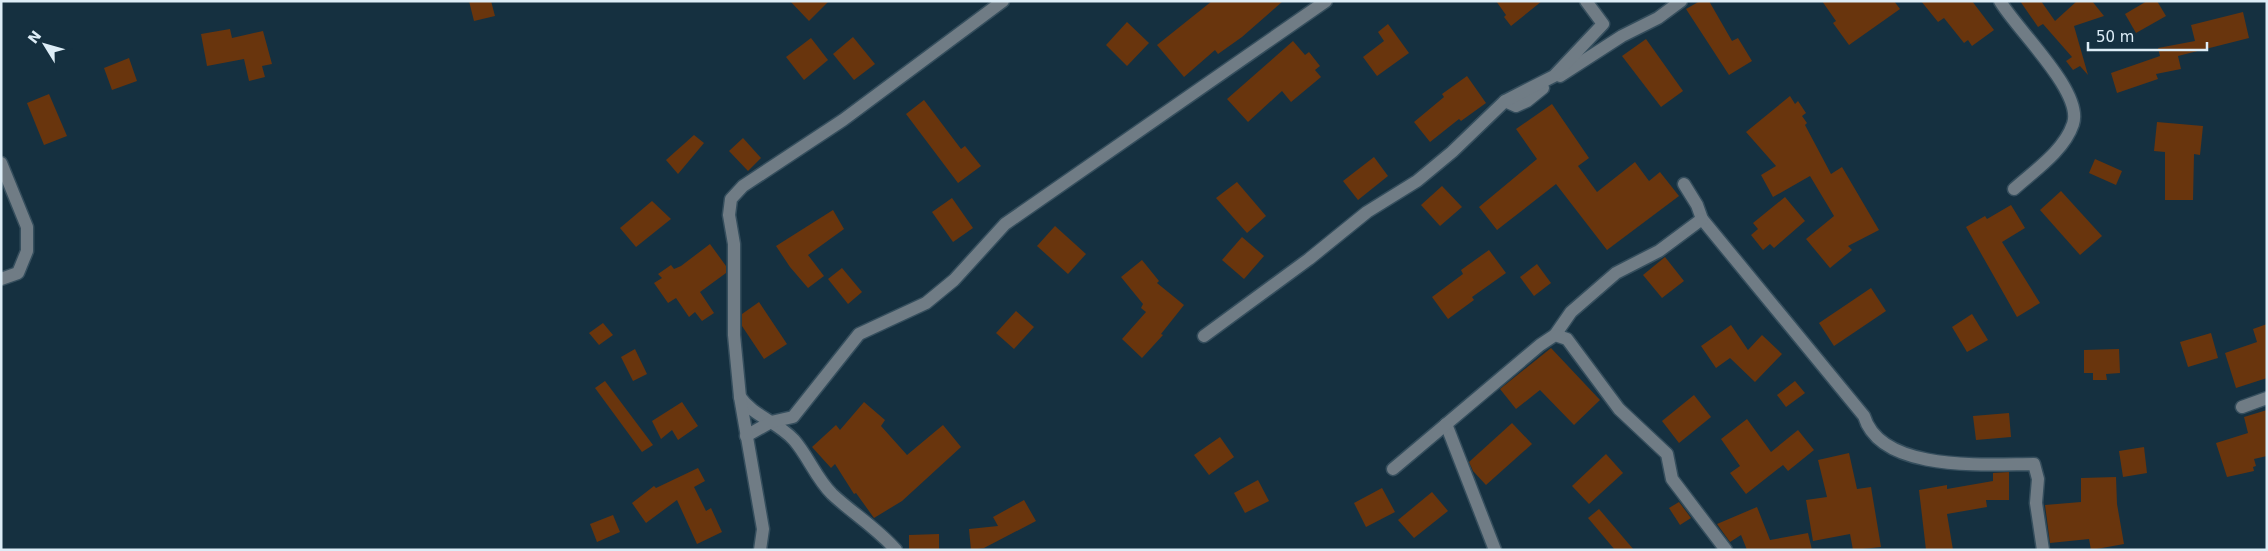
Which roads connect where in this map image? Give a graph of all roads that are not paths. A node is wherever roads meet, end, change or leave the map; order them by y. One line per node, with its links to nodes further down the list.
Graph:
1 (1003, 1): 14 (street)
2 (1326, 1): 17 (street)
3 (1586, 1): 6 (street)
4 (1681, 1): 6 (street)
5 (2000, 1): 9 (street)
6 (1505, 101): 13 (street)
7 (1, 163): 11 (street)
8 (1684, 184): 10 (street)
9 (2014, 189)
10 (1702, 219): 12 (street); 25 (street)
11 (1, 279)
12 (1555, 335): 18 (street); 24 (street)
13 (1204, 336)
14 (740, 397): 17 (street); 19 (street)
15 (2267, 398): 16 (street)
16 (2242, 407)
17 (771, 422): 19 (street); 22 (street)
18 (1446, 424): 20 (street); 23 (street)
19 (746, 436): 21 (street)
20 (1393, 469)
21 (760, 550)
22 (896, 550)
23 (1495, 550)
24 (1726, 550)
25 (2043, 550)

